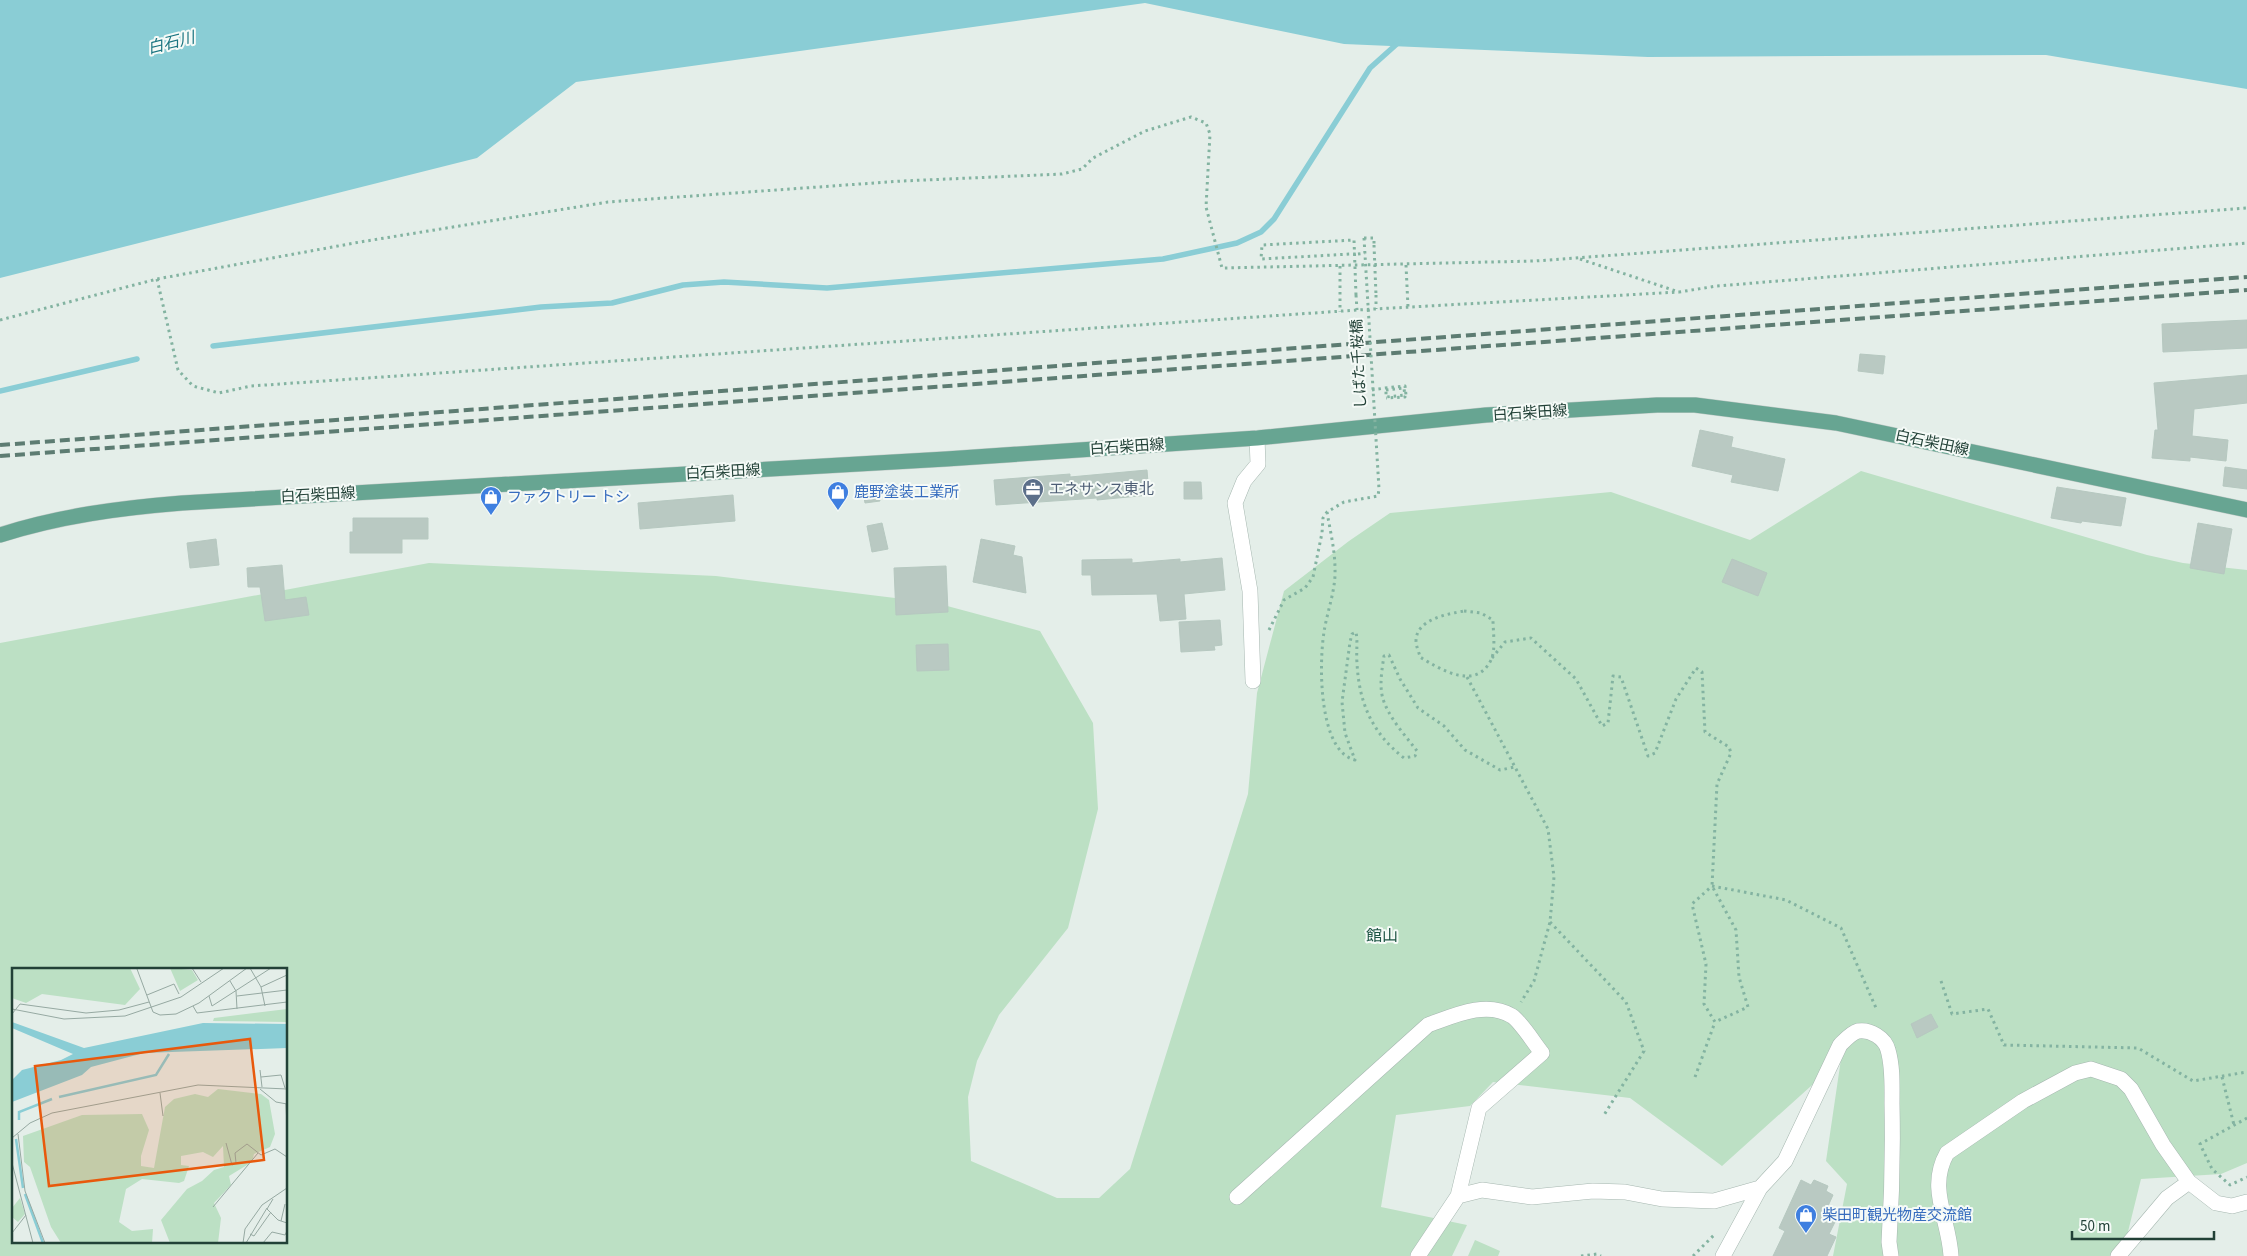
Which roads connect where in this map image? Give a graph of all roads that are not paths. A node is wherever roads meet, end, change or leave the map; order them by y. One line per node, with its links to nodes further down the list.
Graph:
1 (1257, 438): 2 (main road, 白石柴田線); 3 (main road, 白石柴田線); 4 (street)
2 (2247, 510)
3 (0, 535)
4 (1253, 681)
5 (2189, 1182): 9 (street); 13 (street); 14 (street)
6 (1760, 1188): 7 (street); 11 (street); 12 (street)
7 (1458, 1196): 8 (street); 10 (street)
8 (1237, 1197)
9 (2247, 1202)
10 (1418, 1256)
11 (1723, 1256)
12 (1892, 1256)
13 (1952, 1256)
14 (2118, 1256)

